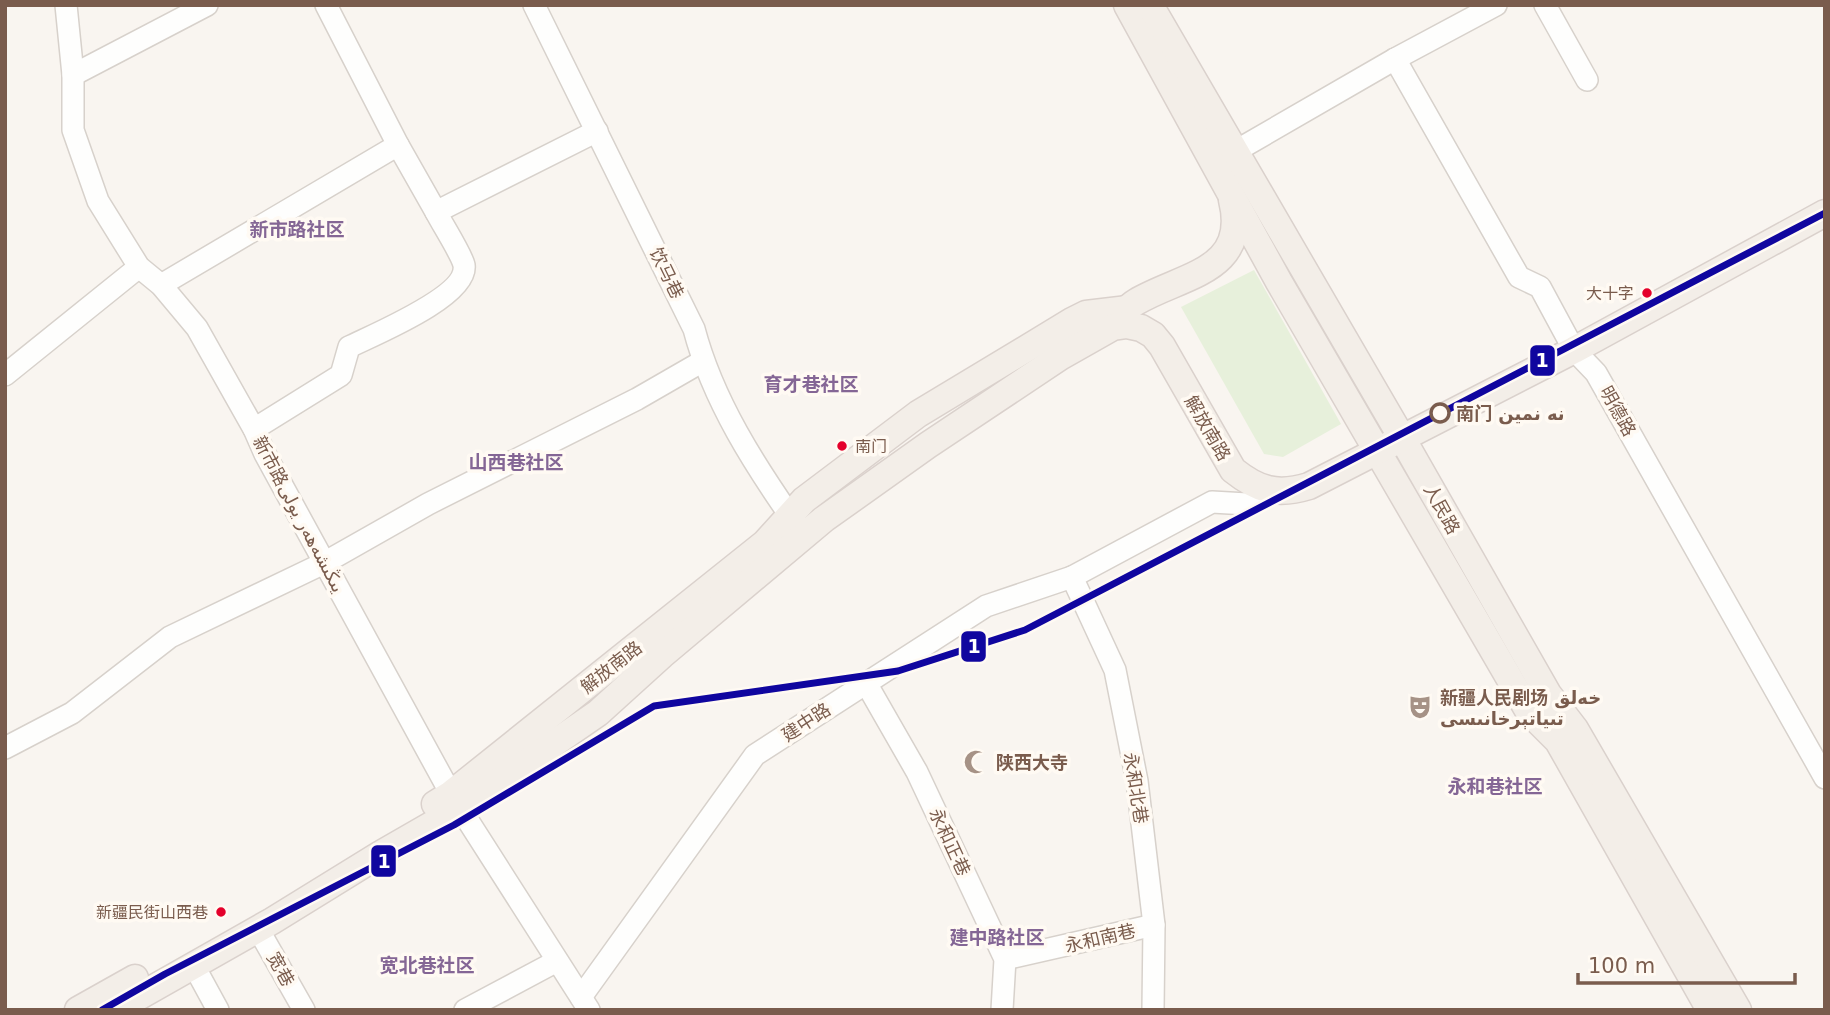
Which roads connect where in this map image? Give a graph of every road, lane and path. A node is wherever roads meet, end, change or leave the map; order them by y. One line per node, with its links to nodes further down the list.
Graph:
1 (66, 5): 10 (street, 新市路يىڭىشەھەر يولى)
2 (206, 5): 10 (street)
3 (326, 5): 13 (street)
4 (534, 5): 12 (street, 饮马巷)
5 (1127, 5): 15 (main road, 人民路)
6 (1150, 5): 14 (main road, 人民路)
7 (1496, 5): 9 (street)
8 (1545, 5): 11 (street)
9 (1395, 60): 14 (street); 23 (street, 明德路)
10 (73, 75): 18 (street, 新市路يىڭىشەھەر يولى)
11 (1587, 80)
12 (597, 131): 16 (street); 24 (street, 饮马巷)
13 (398, 145): 16 (street); 19 (street)
14 (1234, 152): 27 (main road, 人民路)
15 (1225, 182): 20 (main road, 解放南路); 28 (main road, 人民路)
16 (436, 212): 26 (street)
17 (1825, 213): 23 (main road)
18 (139, 267): 19 (street, 新市路يىڭىشەھەر يولى); 25 (street)
19 (161, 285): 26 (street, 新市路يىڭىشەھەر يولى)
20 (1128, 309): 21 (main road, 解放南路); 22 (main road); 30 (main road, 解放南路)
21 (1101, 334): 22 (main road, 解放南路); 30 (main road, 解放南路)
22 (1162, 346): 29 (main road, 解放南路)
23 (1574, 350): 27 (main road); 35 (street, 明德路)
24 (703, 361): 30 (street, 饮马巷); 31 (street)
25 (5, 376)
26 (254, 429): 31 (street, 新市路يىڭىشەھەر يولى)
27 (1402, 438): 28 (main road); 51 (main road, 人民路)
28 (1376, 450): 29 (main road); 50 (main road, 人民路)
29 (1273, 491): 32 (street, 建中路)
30 (797, 526): 36 (main road, 解放南路)
31 (324, 563): 34 (street); 36 (street, 新市路يىڭىشەھەر يولى)
32 (1072, 577): 33 (street, 建中路); 37 (street, 永和北巷)
33 (866, 683): 39 (street, 永和正巷); 42 (street, 建中路)
34 (5, 748)
35 (1825, 778)
36 (455, 802): 38 (main road, 解放南路); 40 (street, 新市路يىڭىشەھەر يولى); 43 (main road, 解放南路)
37 (1154, 925): 39 (street, 永和南巷); 49 (street, 永和北巷)
38 (258, 929): 41 (main road, 解放南路); 46 (street, 宽巷)
39 (1005, 959): 48 (street, 永和正巷)
40 (557, 961): 42 (street, 新市路يىڭىشەھەر يولى); 47 (street)
41 (194, 965): 44 (main road, 解放南路); 45 (street)
42 (585, 1004)
43 (78, 1010)
44 (115, 1010)
45 (218, 1010)
46 (304, 1010)
47 (465, 1010)
48 (1002, 1010)
49 (1153, 1010)
50 (1710, 1010)
51 (1738, 1010)

